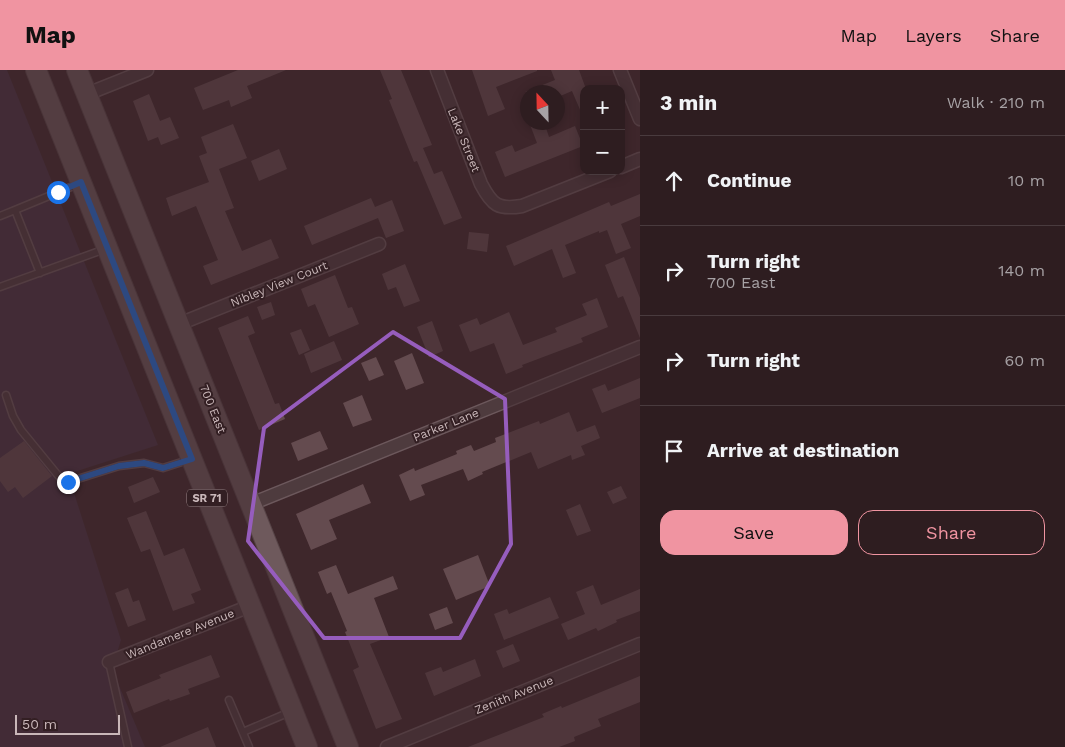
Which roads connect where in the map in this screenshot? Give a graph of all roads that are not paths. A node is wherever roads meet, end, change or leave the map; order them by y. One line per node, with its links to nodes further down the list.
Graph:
1 (36, 70): 11 (main road, SR 71)
2 (77, 70): 6 (main road, 700 East / SR 71)
3 (147, 70): 6 (street)
4 (436, 70): 10 (street, Lake Street)
5 (620, 70): 7 (street)
6 (87, 94): 18 (main road, 700 East / SR 71)
7 (640, 119)
8 (640, 159): 9 (street)
9 (625, 165)
10 (600, 175)
11 (81, 182): 12 (lane); 15 (main road, SR 71)
12 (15, 210): 13 (lane); 16 (lane)
13 (0, 216)
14 (379, 244): 18 (street, Nibley View Court)
15 (107, 248): 16 (lane); 21 (main road, SR 71)
16 (40, 273): 17 (lane)
17 (0, 287)
18 (179, 324): 22 (main road, 700 East / SR 71)
19 (640, 346): 22 (street, Parker Lane)
20 (6, 395): 21 (lane)
21 (192, 459): 23 (main road, SR 71)
22 (251, 504): 32 (main road, 700 East / SR 71)
23 (250, 606): 25 (street, Wandamere Avenue); 27 (main road, SR 71)
24 (640, 644): 33 (street, Zenith Avenue)
25 (109, 662): 29 (lane)
26 (230, 700): 28 (lane)
27 (293, 711): 28 (lane); 31 (main road, SR 71)
28 (242, 732): 30 (lane)
29 (128, 747)
30 (249, 747)
31 (307, 747)
32 (348, 747)
33 (387, 747)

